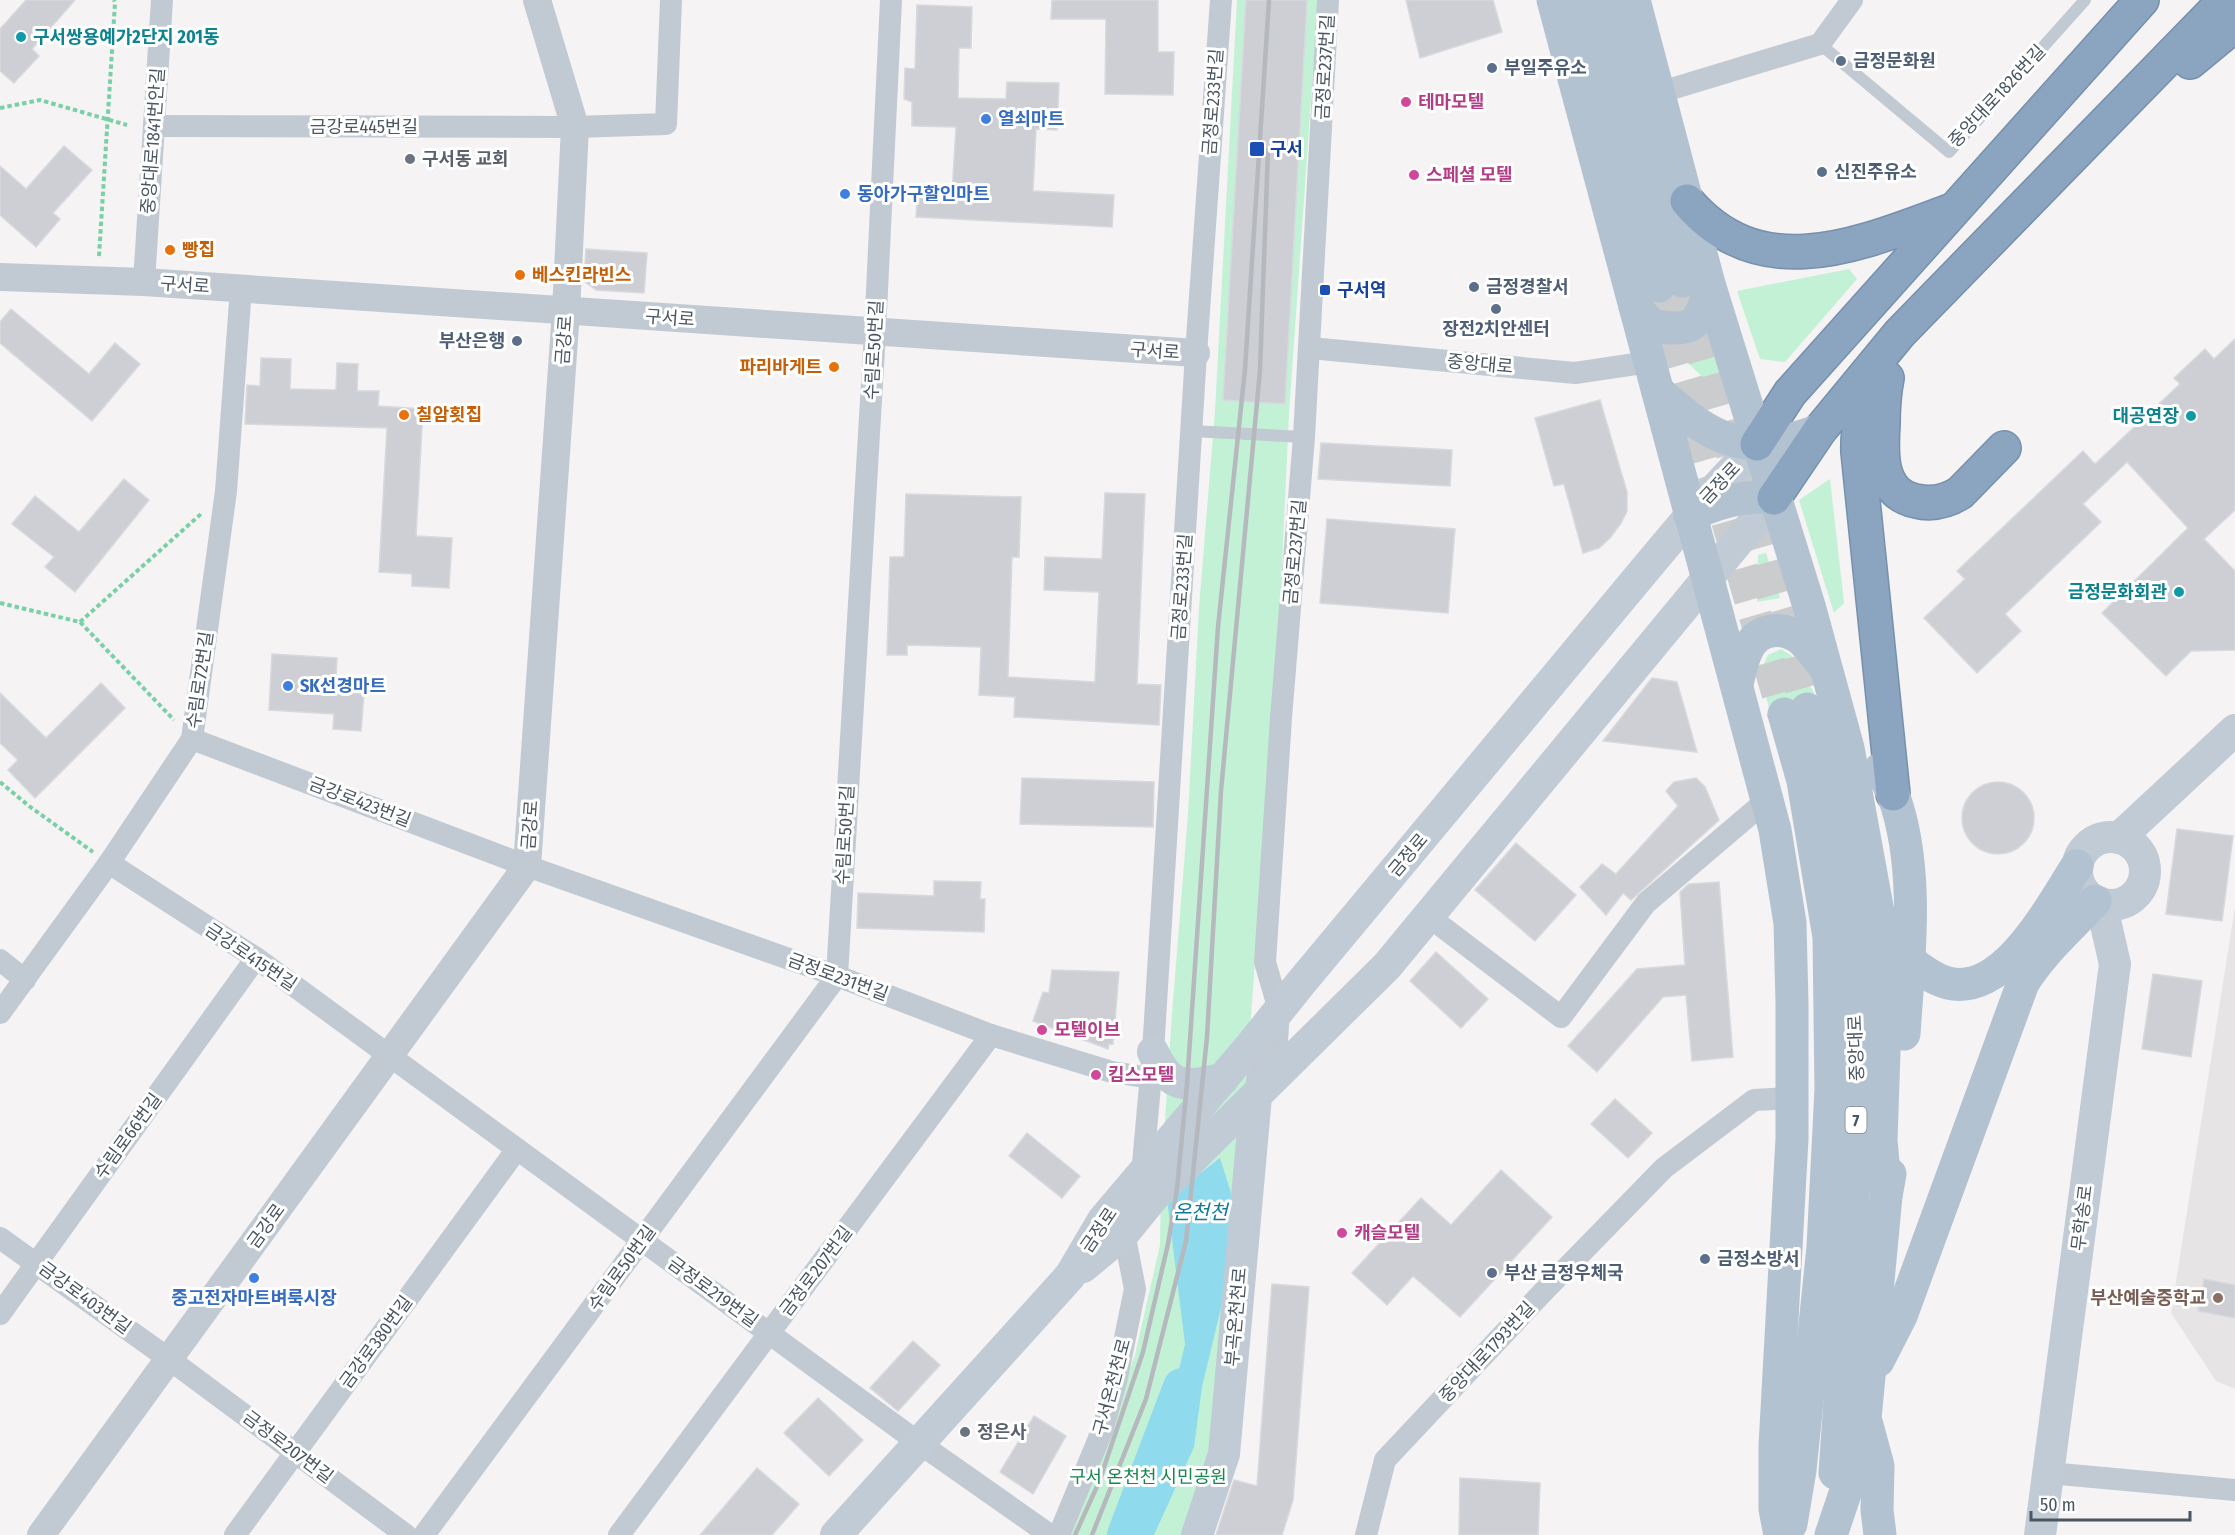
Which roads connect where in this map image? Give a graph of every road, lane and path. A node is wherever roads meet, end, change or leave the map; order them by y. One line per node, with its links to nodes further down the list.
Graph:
1 (114, 0): 21 (path)
2 (162, 0): 23 (street, 중앙대로1841번안길)
3 (537, 0): 24 (street, 금강로)
4 (671, 0): 24 (street, 금강로445번길)
5 (891, 0): 34 (street, 수림로50번길)
6 (1221, 0): 37 (street, 금정로233번길)
7 (1328, 0): 36 (street, 금정로237번길)
8 (1553, 0): 32 (main road)
9 (1583, 0): 32 (main road)
10 (1607, 0): 32 (main road)
11 (1634, 0): 19 (main road)
12 (1852, 0): 18 (street)
13 (2085, 0): 18 (lane, 중앙대로1826번길)
14 (2142, 0): 27 (highway)
15 (2201, 0): 25 (highway)
16 (2225, 0): 25 (highway)
17 (2235, 25): 25 (highway)
18 (1820, 44): 19 (street)
19 (1658, 93): 26 (main road)
20 (0, 108): 21 (path)
21 (107, 119): 22 (path); 29 (path)
22 (127, 125)
23 (154, 126): 24 (street, 금강로445번길); 30 (street, 중앙대로1841번안길)
24 (575, 127): 33 (street, 금강로)
25 (2069, 159): 35 (highway)
26 (1687, 201): 27 (highway); 32 (main road)
27 (1954, 210): 42 (highway)
28 (0, 277): 29 (street, 구서로)
29 (98, 280): 30 (street, 구서로)
30 (144, 282): 31 (street, 구서로)
31 (241, 288): 33 (street, 구서로); 44 (street, 수림로72번길)
32 (1672, 289): 38 (main road); 42 (main road)
33 (566, 311): 34 (street, 구서로); 59 (street, 금강로)
34 (875, 332): 37 (street, 구서로); 68 (street, 수림로50번길)
35 (1900, 333): 39 (highway); 43 (highway); 55 (highway)
36 (1310, 348): 38 (street, 중앙대로); 41 (street, 금정로237번길)
37 (1196, 353): 40 (street, 금정로233번길)
38 (1653, 377): 42 (main road); 46 (main road)
39 (1820, 430): 42 (main road); 45 (highway)
40 (1199, 432): 41 (lane); 74 (street, 금정로233번길)
41 (1304, 437): 70 (street, 금정로237번길)
42 (1757, 444): 45 (main road); 46 (main road, 금정로)
43 (2004, 448)
44 (226, 491): 49 (path); 53 (street, 수림로72번길)
45 (1774, 498): 46 (main road); 47 (main road, 금정로); 50 (main road)
46 (1690, 516): 47 (main road); 70 (main road, 금정로)
47 (1707, 580): 51 (main road); 63 (main road, 금정로)
48 (0, 603): 49 (path)
49 (80, 622): 53 (path)
50 (1826, 669): 51 (main road); 55 (main road); 80 (main road)
51 (1737, 684): 56 (main road)
52 (2235, 730): 57 (main road)
53 (192, 739): 58 (street, 수림로72번길); 59 (street, 금강로423번길)
54 (0, 782): 58 (path)
55 (1893, 794): 66 (main road)
56 (1767, 800): 63 (street); 76 (main road)
57 (2130, 846): 60 (main road); 61 (main road)
58 (109, 863): 64 (street, 금강로415번길); 69 (street, 수림로72번길)
59 (527, 866): 68 (street, 금정로231번길); 73 (street, 금강로)
60 (2077, 866): 62 (main road); 66 (main road)
61 (2133, 897): 62 (main road); 67 (main road)
62 (2098, 902): 67 (main road, 무학송로); 89 (main road)
63 (1428, 916): 77 (main road, 금정로)
64 (256, 958): 73 (street, 금강로415번길); 84 (street, 수림로66번길)
65 (0, 960): 69 (street)
66 (1909, 960): 80 (main road)
67 (2115, 964): 93 (main road, 무학송로)
68 (837, 976): 72 (street, 금정로231번길); 83 (street, 수림로50번길)
69 (26, 980): 71 (street, 수림로72번길)
70 (1279, 1010): 75 (main road, 금정로); 77 (street, 금정로237번길)
71 (0, 1013)
72 (991, 1035): 74 (street, 금정로231번길); 87 (street, 금정로207번길)
73 (390, 1056): 78 (street, 금정로219번길); 88 (street, 금강로)
74 (1152, 1065): 75 (main road); 79 (street, 금정로233번길)
75 (1223, 1079): 79 (main road, 금정로)
76 (1792, 1098): 104 (street, 중앙대로1793번길); 105 (main road)
77 (1252, 1100): 79 (main road, 금정로); 103 (main road, 부곡온천천로)
78 (517, 1149): 83 (street, 금정로219번길); 92 (street, 금강로380번길)
79 (1152, 1174): 81 (main road, 금정로); 85 (main road, 금정로)
80 (1886, 1196): 89 (main road)
81 (1124, 1233): 85 (main road, 금정로); 102 (street, 구서온천천로)
82 (0, 1238): 84 (street, 금강로403번길)
83 (642, 1240): 87 (street, 금정로219번길); 98 (street, 수림로50번길)
84 (36, 1263): 86 (street, 수림로66번길); 88 (street, 금강로403번길)
85 (1070, 1276): 91 (main road, 금정로)
86 (0, 1314)
87 (769, 1333): 91 (street, 금정로219번길); 99 (street, 금정로207번길)
88 (169, 1359): 92 (street, 금정로207번길); 95 (street, 금강로)
89 (1869, 1379): 90 (main road)
90 (1865, 1419): 107 (main road); 108 (main road)
91 (919, 1443): 100 (main road, 금정로); 101 (street, 금정로219번길)
92 (296, 1453): 96 (street, 금강로380번길); 97 (street, 금정로207번길)
93 (2049, 1473): 94 (street); 109 (main road, 무학송로)
94 (2235, 1490)
95 (41, 1535)
96 (235, 1535)
97 (406, 1535)
98 (424, 1535)
99 (619, 1535)
100 (836, 1535)
101 (1050, 1535)
102 (1059, 1535)
103 (1197, 1535)
104 (1366, 1535)
105 (1780, 1535)
106 (1789, 1535): 107 (main road, 중앙대로 / 7)
107 (1830, 1535)
108 (1880, 1535)
109 (2040, 1535)

